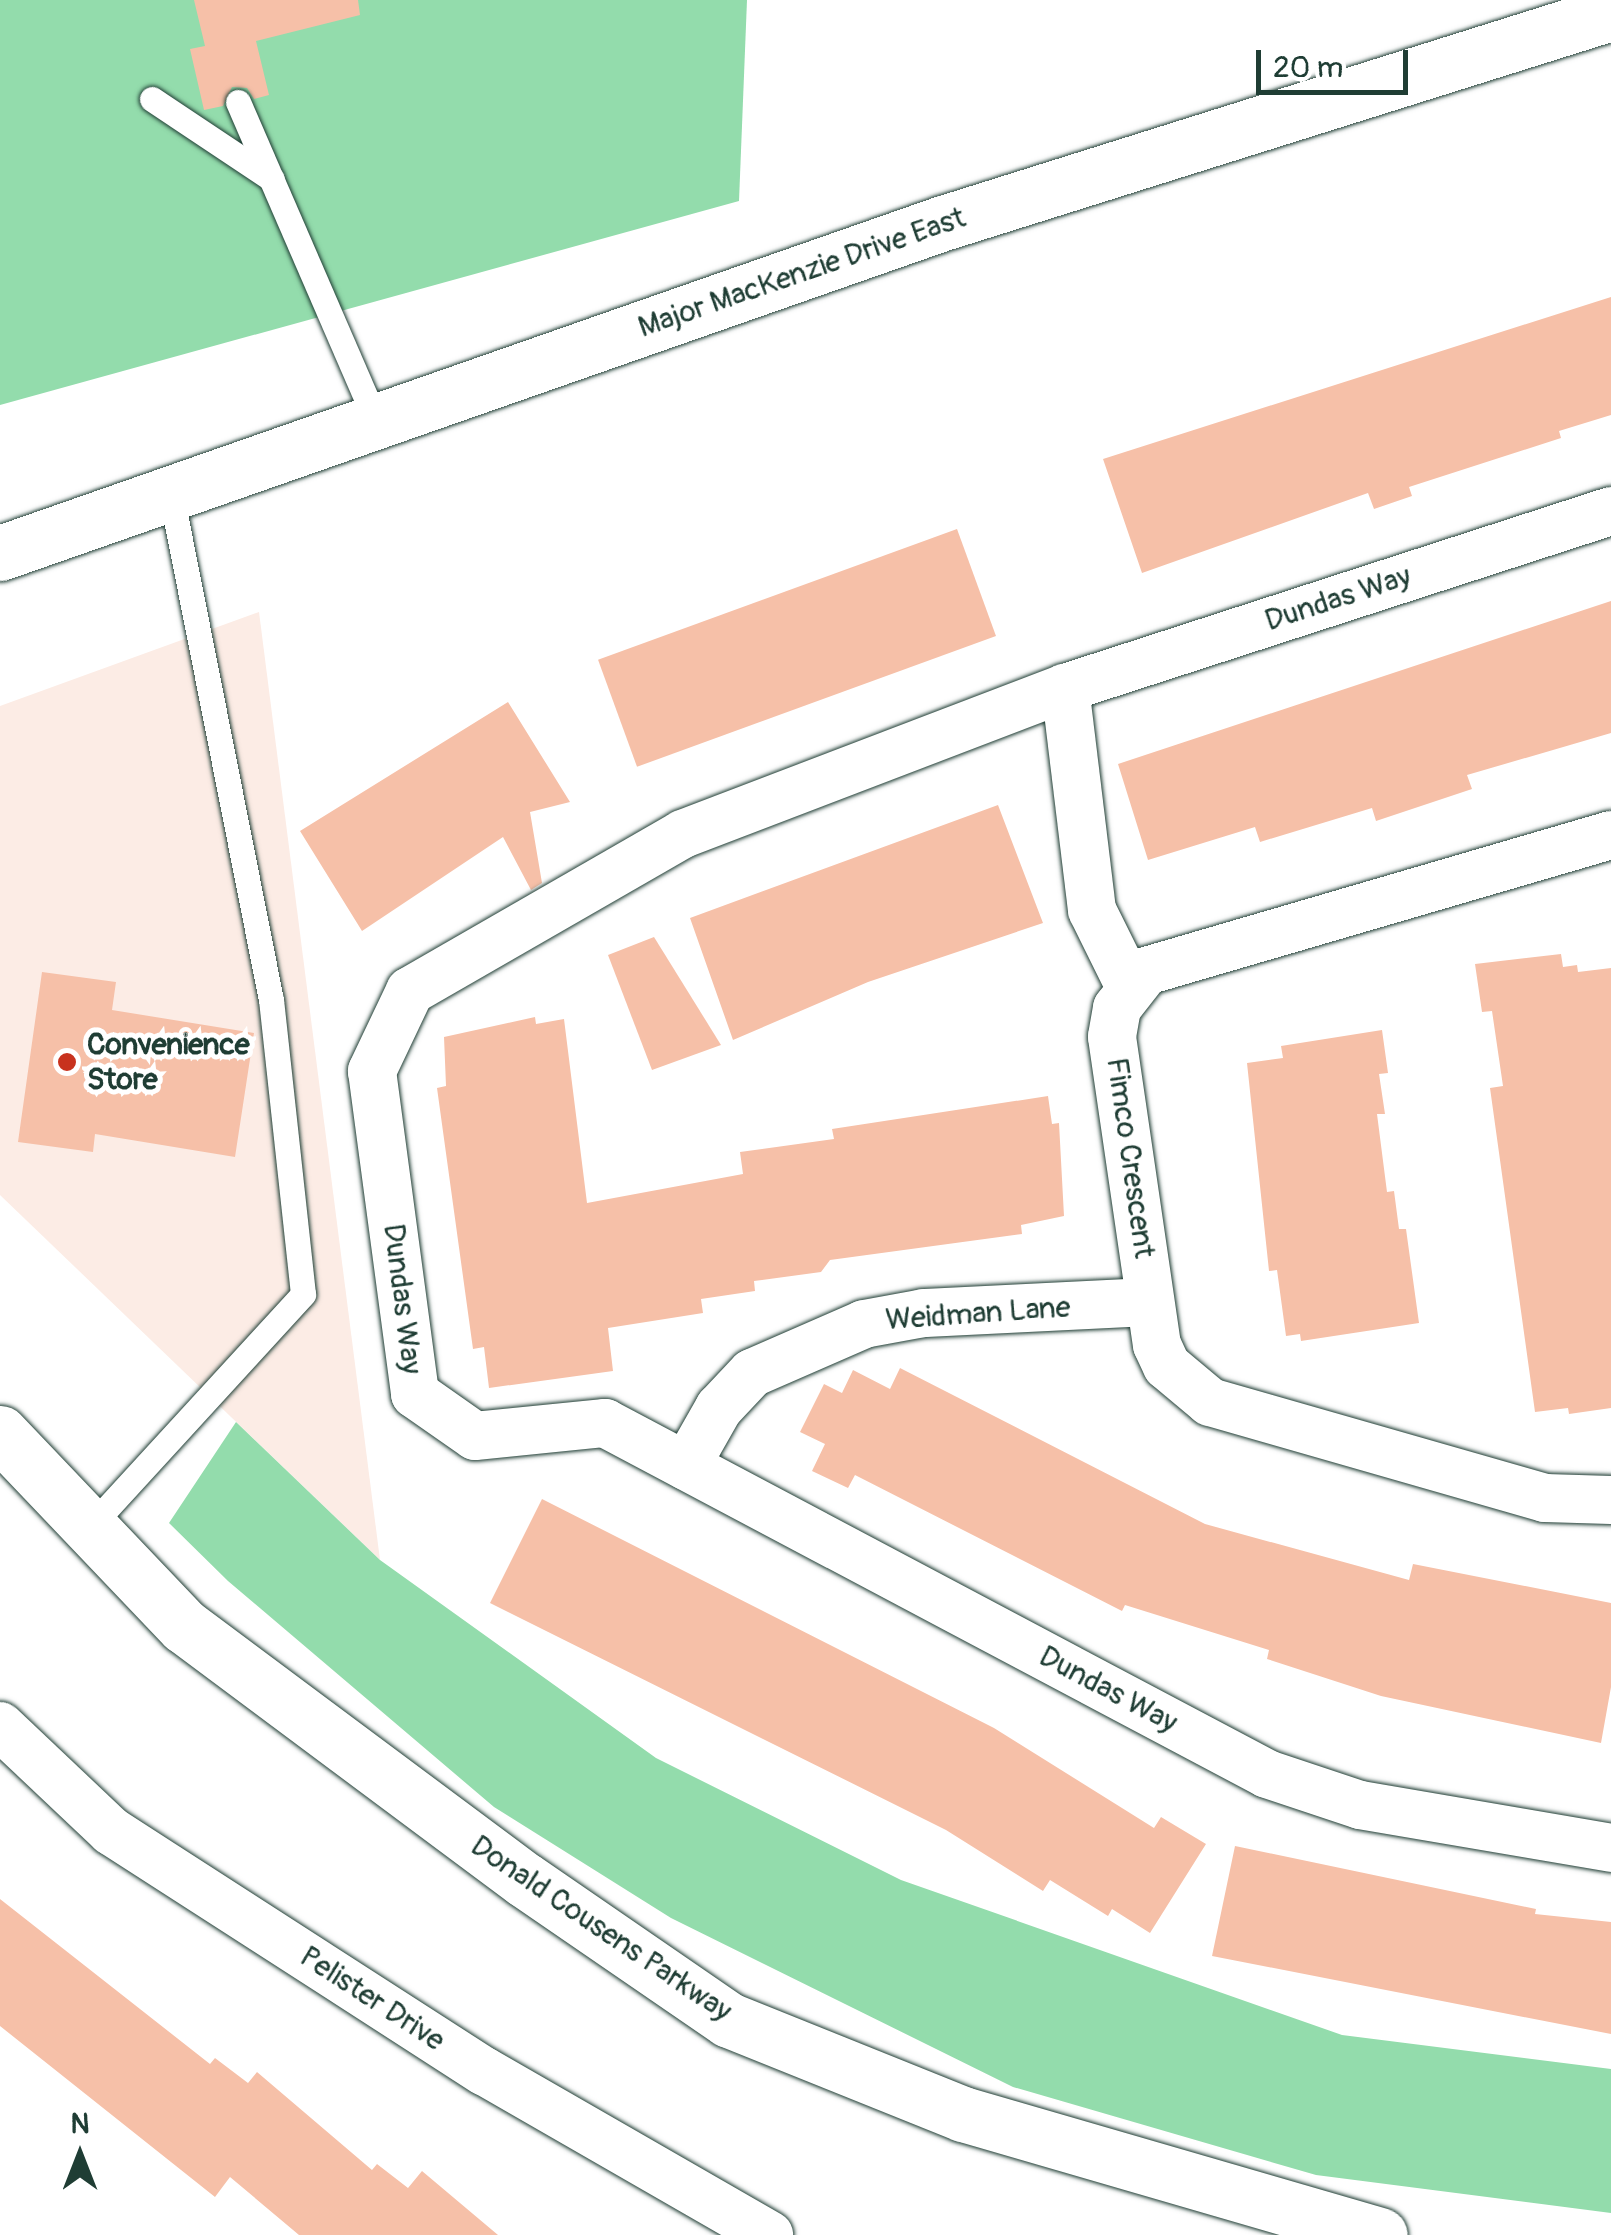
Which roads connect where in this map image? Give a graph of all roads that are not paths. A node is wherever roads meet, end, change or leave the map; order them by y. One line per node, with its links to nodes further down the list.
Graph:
1 (1611, 12): 2 (main road, Major MacKenzie Drive East)
2 (1546, 15): 6 (main road, Major MacKenzie Drive East)
3 (152, 99): 5 (lane)
4 (238, 102): 5 (lane)
5 (272, 180): 6 (lane)
6 (376, 422): 7 (main road, Major MacKenzie Drive East)
7 (171, 494): 9 (main road, Major MacKenzie Drive East); 17 (lane)
8 (1611, 511): 10 (street, Dundas Way)
9 (0, 552)
10 (1066, 688): 12 (street); 15 (street, Dundas Way)
11 (1611, 834): 12 (street)
12 (1132, 989): 13 (street, Fimco Crescent)
13 (1150, 1302): 15 (street, Weidman Lane); 16 (street, Fimco Crescent)
14 (0, 1433): 17 (main road, Donald Cousens Parkway)
15 (686, 1466): 19 (street, Dundas Way)
16 (1611, 1500)
17 (87, 1530): 21 (main road, Donald Cousens Parkway)
18 (0, 1726): 20 (street, Pelister Drive)
19 (1611, 1848)
20 (769, 2235)
21 (1380, 2235)

